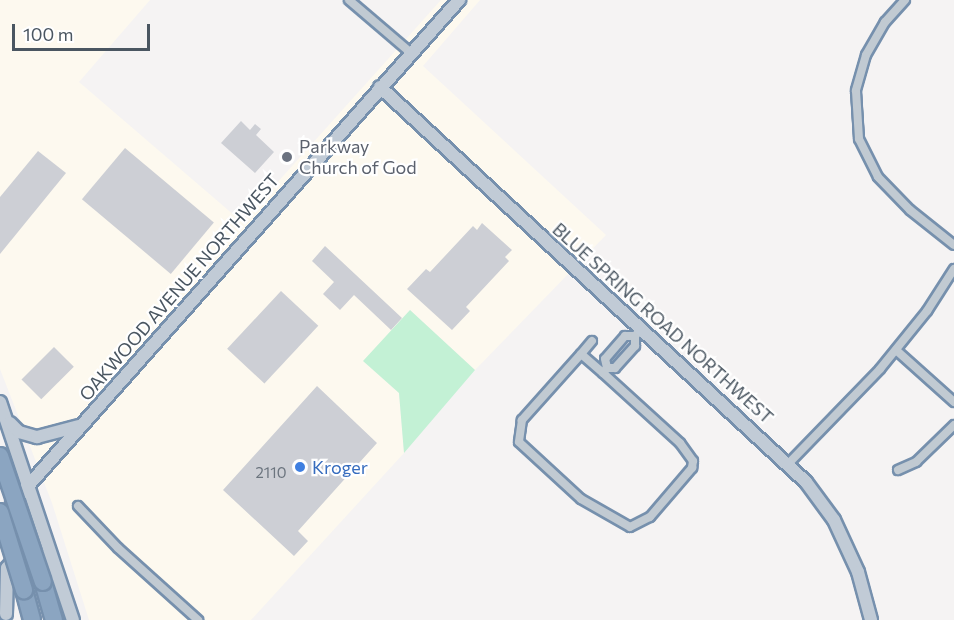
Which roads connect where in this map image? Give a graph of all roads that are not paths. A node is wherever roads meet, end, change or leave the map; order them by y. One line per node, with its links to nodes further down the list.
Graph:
1 (349, 0): 4 (street)
2 (459, 0): 4 (street, OAKWOOD AVENUE NORTHWEST)
3 (905, 0): 6 (street)
4 (411, 54): 5 (street, OAKWOOD AVENUE NORTHWEST)
5 (380, 87): 8 (street, BLUE SPRING ROAD NORTHWEST); 17 (street, OAKWOOD AVENUE NORTHWEST)
6 (954, 245)
7 (954, 269): 10 (street)
8 (638, 332): 12 (street); 12 (street); 19 (street, BLUE SPRING ROAD NORTHWEST)
9 (592, 341): 11 (street)
10 (896, 350): 14 (street); 19 (street)
11 (581, 354): 12 (street); 12 (street)
12 (605, 370)
13 (0, 402): 15 (street)
14 (954, 402)
15 (7, 420): 17 (street); 18 (street); 21 (street)
16 (954, 425): 20 (street)
17 (81, 426): 21 (street, OAKWOOD AVENUE NORTHWEST)
18 (0, 457): 29 (highway, bridge)
19 (789, 463): 32 (street, BLUE SPRING ROAD NORTHWEST)
20 (898, 470)
21 (30, 484): 24 (street, OAKWOOD AVENUE NORTHWEST); 25 (street)
22 (78, 506): 31 (street)
23 (0, 512): 28 (highway, bridge)
24 (0, 518)
25 (62, 586): 27 (street); 30 (street)
26 (0, 597): 27 (street)
27 (7, 617)
28 (32, 620)
29 (54, 620)
30 (73, 620)
31 (198, 620)
32 (871, 620)

